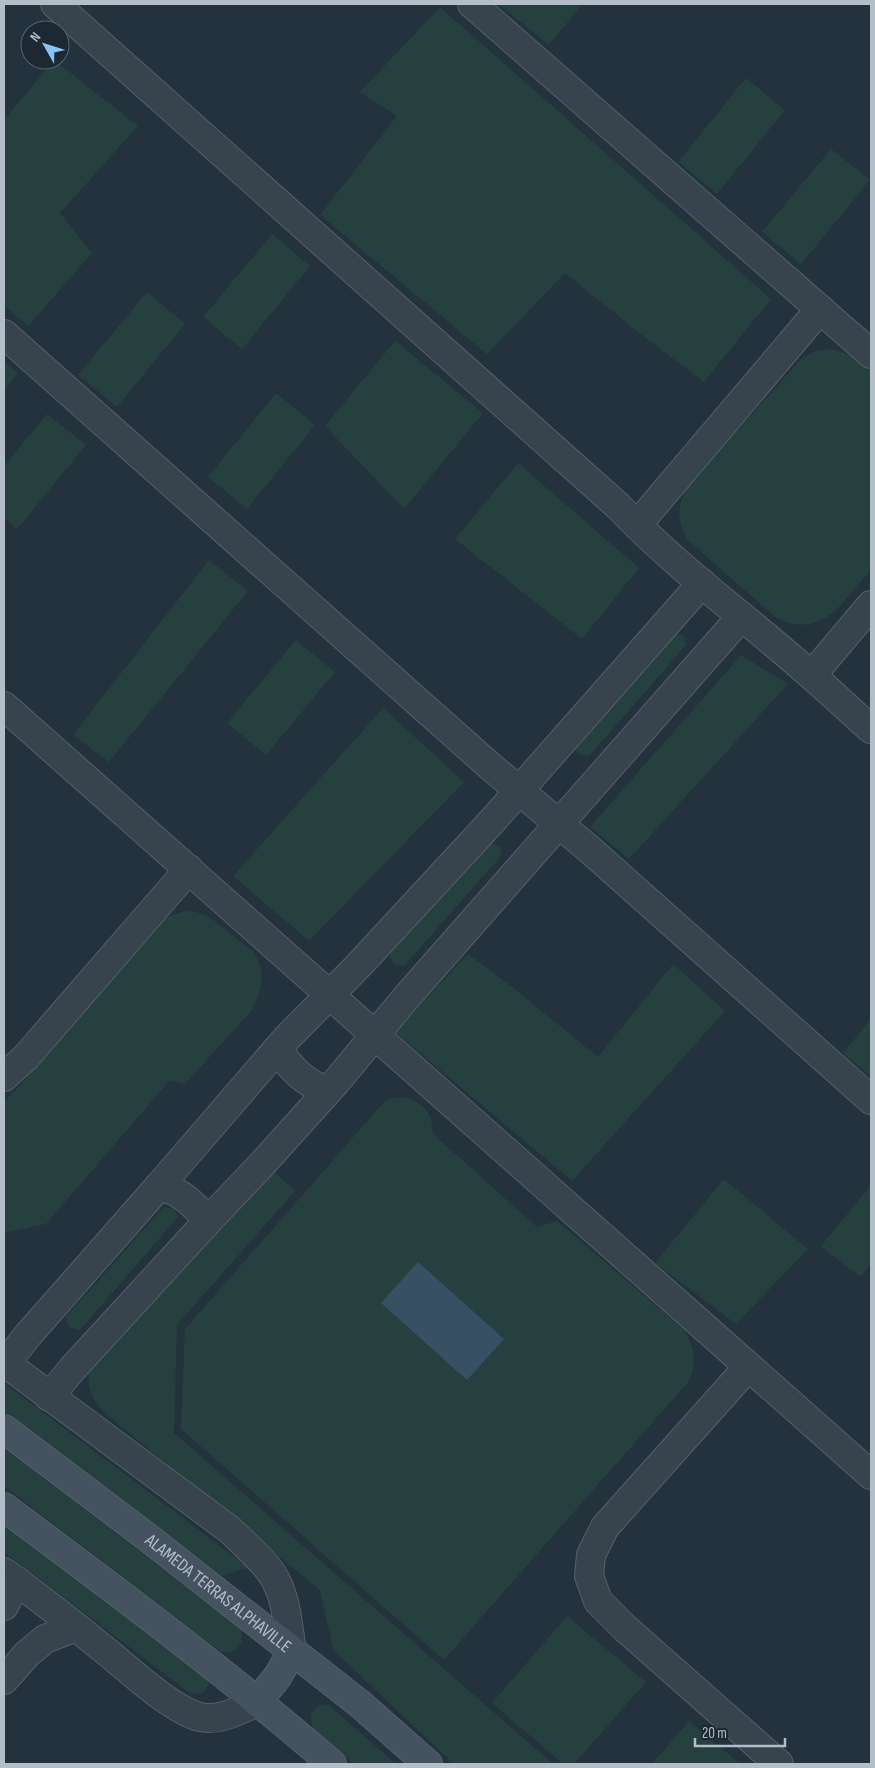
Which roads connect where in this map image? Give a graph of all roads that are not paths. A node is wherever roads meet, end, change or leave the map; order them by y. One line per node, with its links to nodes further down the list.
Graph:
1 (55, 4): 6 (street)
2 (472, 4): 3 (street)
3 (820, 309): 5 (street); 6 (street)
4 (4, 334): 13 (street)
5 (871, 354)
6 (636, 525): 7 (street)
7 (702, 583): 9 (street); 13 (street)
8 (871, 604): 10 (street)
9 (741, 617): 10 (street); 14 (street)
10 (812, 676): 12 (street)
11 (4, 706): 15 (street)
12 (871, 729)
13 (518, 790): 14 (street); 16 (street)
14 (559, 824): 17 (street); 22 (street)
15 (189, 869): 16 (street); 19 (street)
16 (328, 995): 17 (street); 18 (street)
17 (375, 1034): 21 (street); 26 (street)
18 (277, 1049): 21 (street); 23 (street)
19 (15, 1054): 20 (street)
20 (4, 1077)
21 (327, 1091): 24 (street)
22 (871, 1100)
23 (160, 1185): 24 (street); 25 (street)
24 (208, 1221): 27 (street)
25 (5, 1362): 27 (street)
26 (748, 1367): 29 (street); 39 (street)
27 (49, 1397): 34 (street)
28 (4, 1429): 34 (street, ALAMEDA TERRAS ALPHAVILLE)
29 (871, 1475)
30 (4, 1507): 36 (street)
31 (10, 1577): 32 (street); 33 (street)
32 (4, 1606)
33 (76, 1627): 35 (street); 36 (street)
34 (292, 1652): 36 (street); 38 (street, ALAMEDA TERRAS ALPHAVILLE)
35 (4, 1680)
36 (257, 1702): 37 (street)
37 (332, 1764)
38 (428, 1764)
39 (779, 1764)

